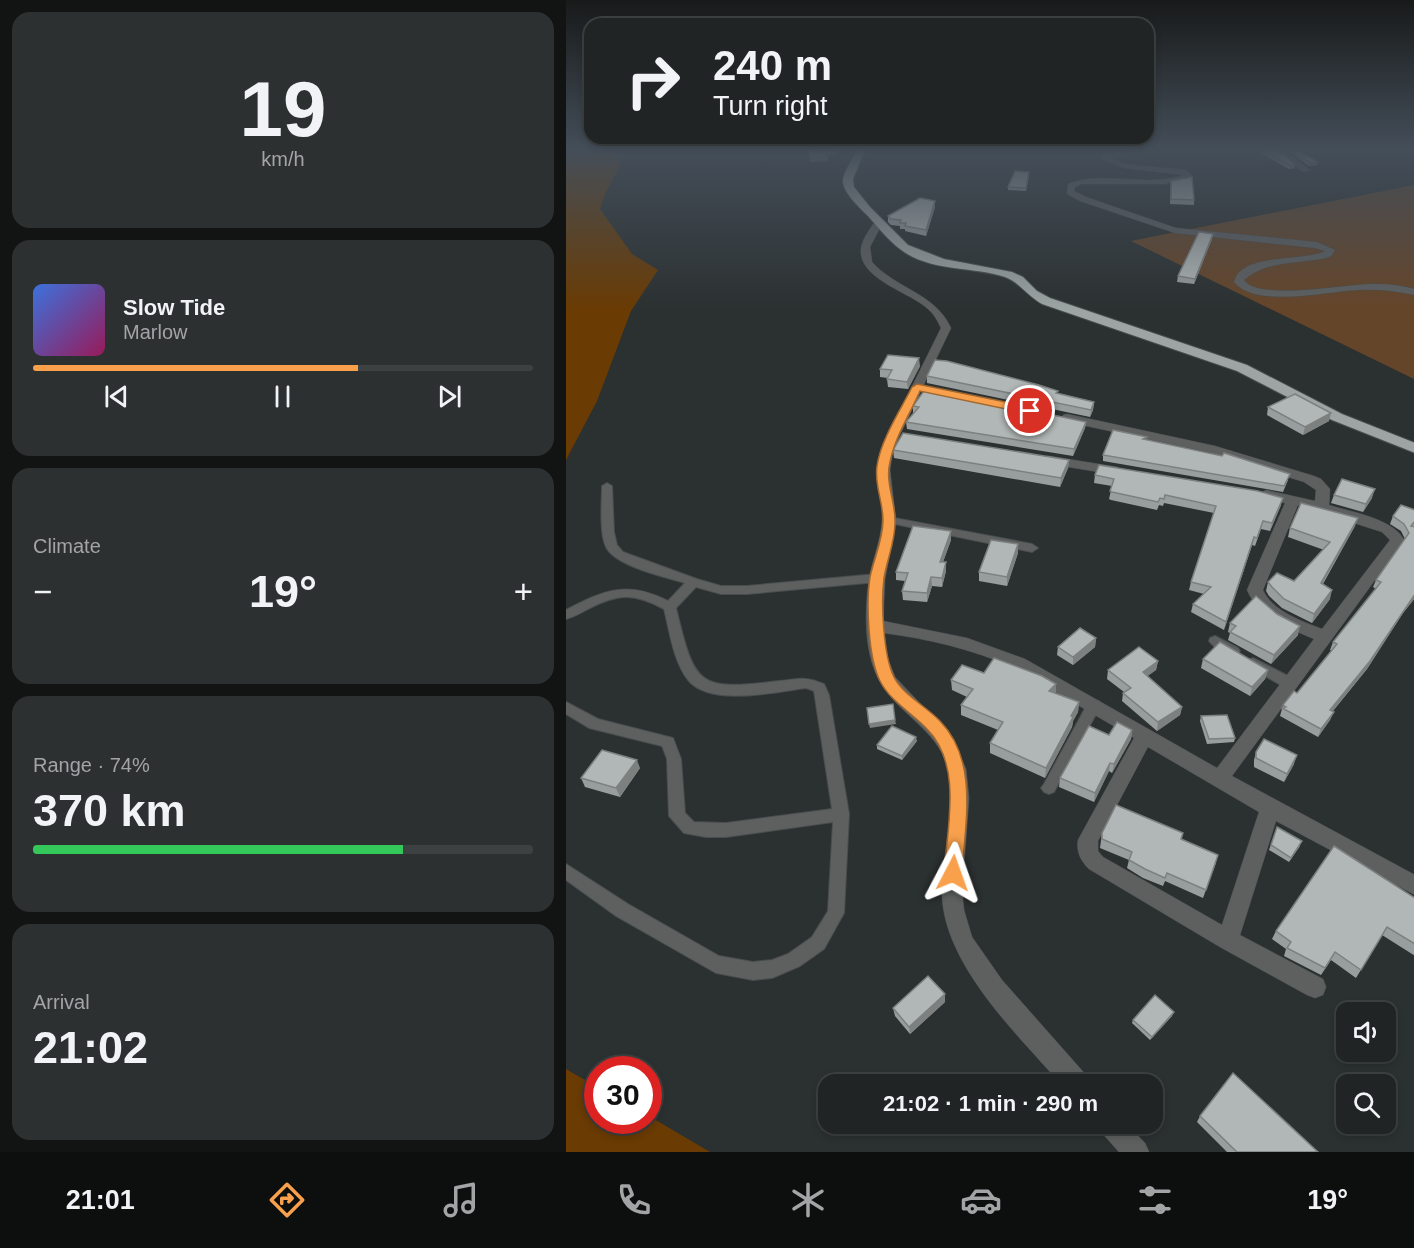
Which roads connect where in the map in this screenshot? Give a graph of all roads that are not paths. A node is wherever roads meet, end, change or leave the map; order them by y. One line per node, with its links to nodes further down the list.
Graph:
1 (862, 204): 3 (highway)
2 (1095, 204): 4 (street)
3 (879, 222): 6 (highway); 13 (street)
4 (1415, 292)
5 (1053, 415): 12 (street)
6 (1415, 449)
7 (1036, 458): 8 (street)
8 (1129, 472)
9 (607, 486): 16 (lane)
10 (1249, 491): 11 (street)
11 (1293, 500): 12 (street); 20 (street)
12 (1322, 507): 20 (street)
13 (889, 520): 14 (lane); 15 (street)
14 (1032, 548)
15 (877, 578): 16 (lane); 19 (street)
16 (693, 582): 17 (lane)
17 (670, 607): 18 (lane); 29 (lane)
18 (566, 615)
19 (876, 626): 23 (street); 34 (street)
20 (1324, 637): 22 (street)
21 (1214, 641): 22 (lane)
22 (1289, 683): 26 (street)
23 (1094, 705): 25 (street); 27 (lane)
24 (566, 707): 29 (lane)
25 (1145, 736): 26 (street); 32 (street)
26 (1219, 779): 28 (street)
27 (1049, 788)
28 (1270, 808): 31 (street); 32 (street)
29 (841, 813): 30 (lane)
30 (566, 871)
31 (1415, 886)
32 (1228, 940): 33 (street)
33 (1314, 987)
34 (1068, 1074)
35 (1120, 1134): 36 (street)
36 (1136, 1152)

